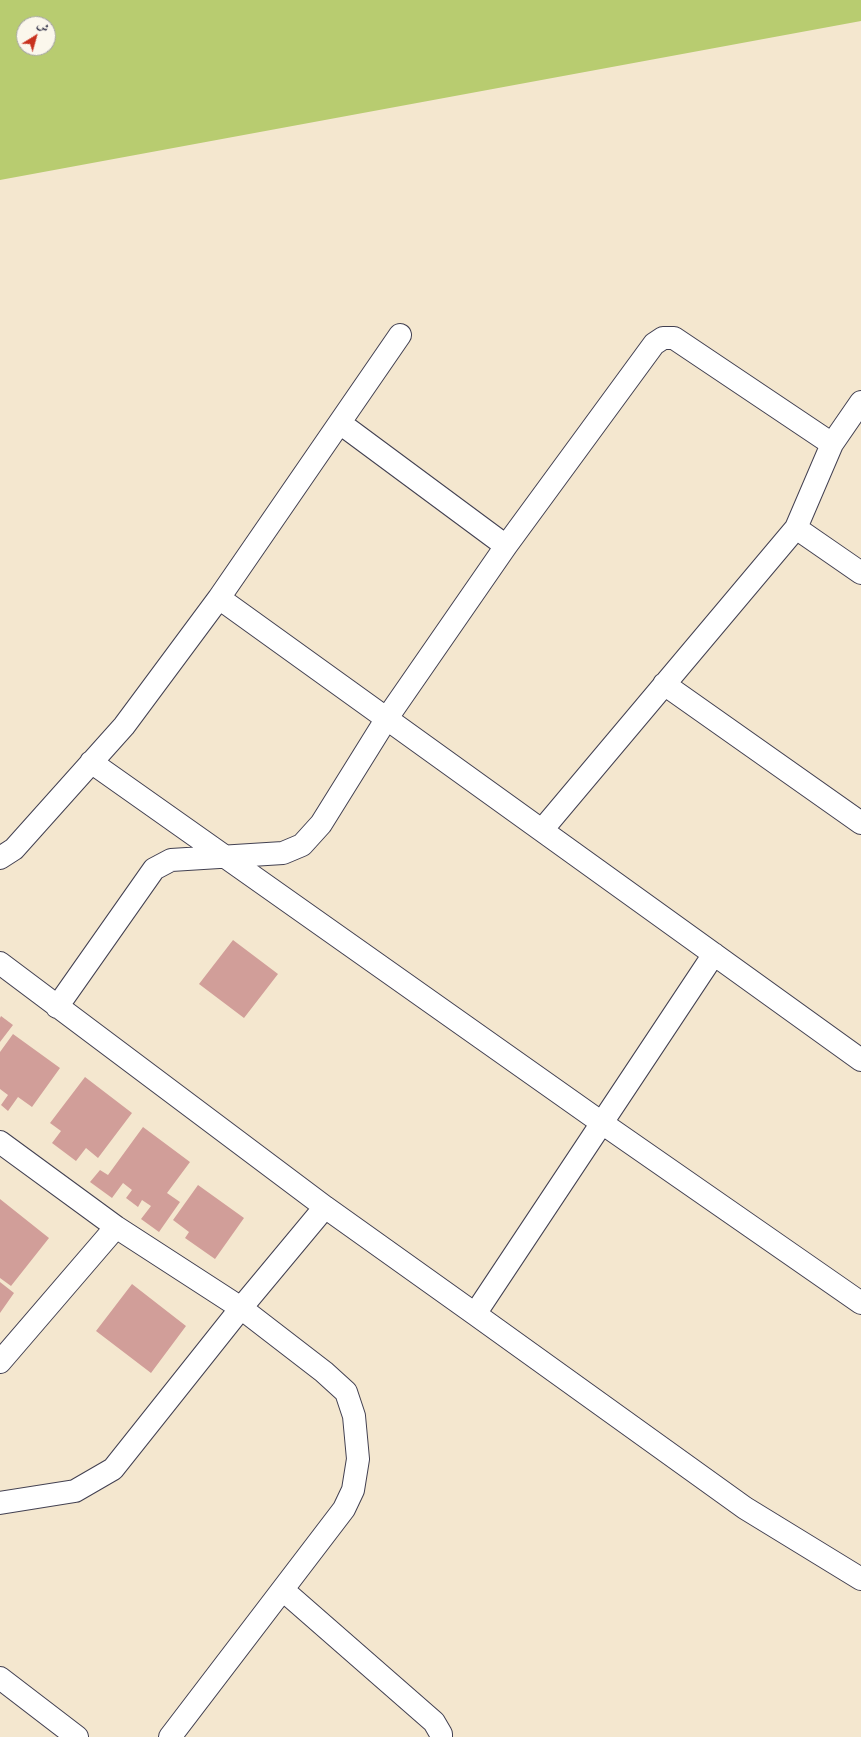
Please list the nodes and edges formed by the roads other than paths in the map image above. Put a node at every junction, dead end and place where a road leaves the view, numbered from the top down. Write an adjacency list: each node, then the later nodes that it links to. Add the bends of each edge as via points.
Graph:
1 (400, 335): 3 (street)
2 (861, 402): 4 (street)
3 (340, 423): 6 (street); 8 (street)
4 (832, 444): 5 (street); 6 (street, via 674,338 663,338 654,344)
5 (796, 528): 7 (street); 9 (street)
6 (506, 546): 10 (street)
7 (861, 573)
8 (219, 598): 10 (street); 11 (street, via 124,726)
9 (664, 684): 12 (street); 13 (street)
10 (387, 718): 13 (street); 14 (street, via 321,824 302,845 283,853)
11 (91, 762): 14 (street); 15 (street, via 14,849)
12 (861, 823)
13 (542, 830): 16 (street)
14 (224, 856): 18 (street, via 171,860 154,869); 20 (street)
15 (0, 858)
16 (714, 954): 19 (street); 20 (street)
17 (0, 963): 18 (street)
18 (57, 1007): 22 (street)
19 (861, 1060)
20 (602, 1123): 24 (street); 26 (street)
21 (0, 1142): 23 (street)
22 (325, 1207): 25 (street); 26 (street)
23 (116, 1227): 25 (street); 27 (street)
24 (861, 1303)
25 (241, 1308): 28 (street, via 113,1469 75,1491); 30 (street, via 346,1392 354,1416 358,1459 353,1490 344,1509)
26 (475, 1314): 29 (street, via 745,1508)
27 (0, 1362)
28 (0, 1503)
29 (861, 1579)
30 (283, 1590): 33 (street); 34 (street, via 434,1722 442,1734)
31 (0, 1678): 32 (street)
32 (77, 1737)
33 (170, 1737)
34 (441, 1737)

